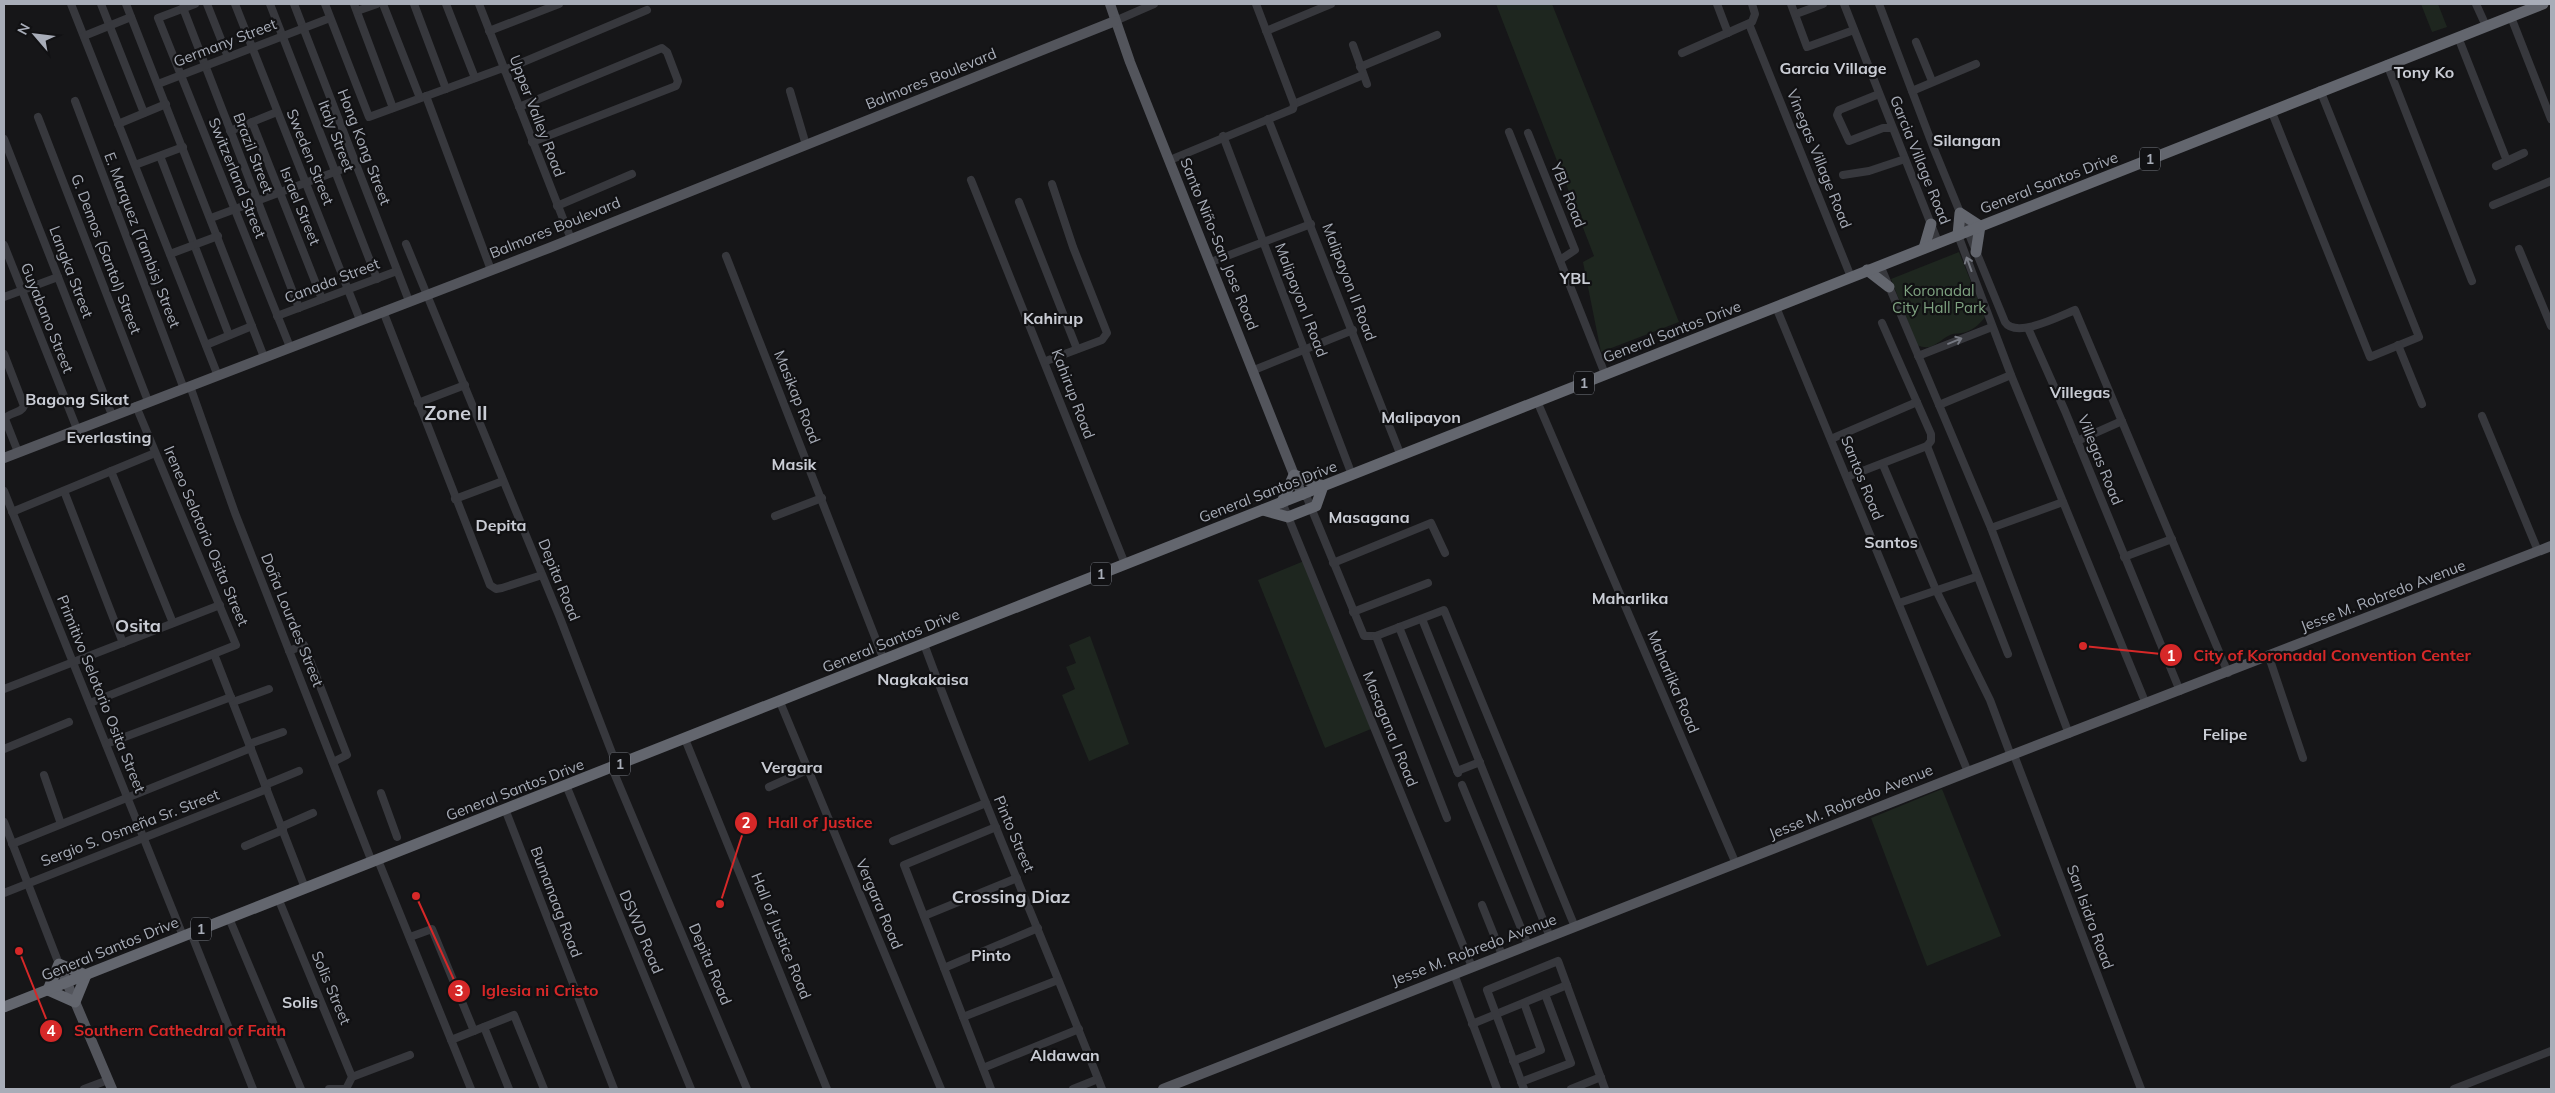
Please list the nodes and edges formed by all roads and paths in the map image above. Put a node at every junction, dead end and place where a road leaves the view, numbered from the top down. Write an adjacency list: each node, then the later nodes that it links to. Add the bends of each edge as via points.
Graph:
1 (71, 4): 45 (street)
2 (101, 4): 37 (street)
3 (126, 4): 33 (street)
4 (195, 4): 28 (street)
5 (206, 4): 52 (street)
6 (235, 4): 50 (street, Sweden Street)
7 (270, 4): 46 (street, Italy Street)
8 (294, 4): 39 (street, Hong Kong Street)
9 (325, 4): 34 (street)
10 (377, 4): 29 (street)
11 (383, 4): 68 (street)
12 (414, 4): 63 (street)
13 (446, 4): 59 (street)
14 (479, 4): 41 (street, Upper Valley Road)
15 (559, 4): 41 (street)
16 (1110, 4): 35 (main road, Santo Niño-San Jose Road)
17 (1154, 4): 35 (street)
18 (1256, 4): 42 (street)
19 (1331, 4): 42 (street)
20 (1717, 4): 43 (street)
21 (1752, 4): 36 (street, via 1755,17)
22 (1792, 4): 31 (street)
23 (1823, 4): 31 (street)
24 (1844, 4): 40 (street, Garcia Village Road)
25 (1879, 4): 66 (street)
26 (2476, 4): 38 (street)
27 (2543, 4): 32 (highway, General Santos Drive / 1)
28 (183, 8): 55 (street, Brazil Street); 58 (street, Switzerland Street, via 158,18)
29 (356, 8): 73 (street)
30 (647, 10): 56 (street)
31 (1796, 14): 40 (street, via 1807,47)
32 (2510, 16): 38 (highway, General Santos Drive / 1); 79 (street)
33 (131, 17): 37 (street); 61 (street)
34 (330, 18): 39 (street, Germany Street); 73 (street, via 369,117)
35 (1115, 21): 89 (main road, Balmores Boulevard); 94 (main road, Santo Niño-San Jose Road)
36 (1749, 24): 43 (street); 137 (street, Vinegas Village Road)
37 (110, 26): 45 (street); 76 (street)
38 (2486, 26): 47 (highway, General Santos Drive / 1)
39 (303, 28): 46 (street, Germany Street); 96 (street, Hong Kong Street)
40 (1854, 30): 67 (street, Garcia Village Road)
41 (489, 31): 56 (street, Upper Valley Road)
42 (1266, 31): 71 (street)
43 (1728, 33): 51 (street)
44 (1437, 35): 57 (street)
45 (84, 36): 81 (street)
46 (282, 36): 50 (street, Germany Street); 99 (street, Italy Street)
47 (2458, 37): 54 (highway, General Santos Drive / 1); 95 (street)
48 (1916, 42): 60 (street)
49 (1352, 45): 57 (street)
50 (252, 48): 52 (street, Germany Street); 75 (street, Sweden Street)
51 (1682, 54)
52 (228, 57): 55 (street, Germany Street)
53 (1976, 64): 60 (street)
54 (2387, 64): 64 (highway, General Santos Drive / 1); 139 (street)
55 (205, 66): 58 (street, Germany Street); 83 (street, Brazil Street)
56 (503, 69): 59 (street); 72 (street, Upper Valley Road)
57 (1362, 71): 62 (street); 71 (street)
58 (181, 75): 61 (street, Germany Street); 111 (street, Switzerland Street)
59 (475, 78): 63 (street)
60 (1932, 81): 66 (street)
61 (158, 84): 70 (street)
62 (1367, 84)
63 (446, 89): 68 (street)
64 (2320, 90): 74 (highway, General Santos Drive / 1); 160 (street, via 2419,337)
65 (790, 91): 89 (street)
66 (1912, 91): 112 (street)
67 (1879, 94): 82 (street, Garcia Village Road); 82 (street, via 1839,110 1837,115 1846,139 1851,141 1883,128)
68 (423, 97): 73 (street); 133 (street)
69 (75, 101): 173 (street, E. Marquez (Tambis) Street)
70 (166, 104): 76 (street); 90 (street)
71 (1294, 104): 78 (street, via 1291,110)
72 (519, 106): 88 (street, Upper Valley Road); 88 (street, via 662,48 667,52 678,81 676,86)
73 (393, 108)
74 (2271, 110): 116 (highway, General Santos Drive / 1); 160 (street, via 2370,357)
75 (277, 112): 80 (street); 104 (street, Sweden Street)
76 (144, 113): 81 (street)
77 (38, 117): 174 (street, G. Demos (Santol) Street)
78 (1268, 119): 86 (street); 114 (street, Malipayon II Road)
79 (2551, 119)
80 (252, 122): 83 (street); 106 (street, Israel Street)
81 (118, 124): 97 (street)
82 (1892, 128): 93 (street, Garcia Village Road)
83 (230, 131): 107 (street, Brazil Street)
84 (1509, 132): 130 (street, YBL Road)
85 (1528, 133): 130 (street, YBL Road, via 1575,250)
86 (1222, 136): 94 (street); 120 (street, Malipayon I Road)
87 (4, 139): 136 (street, Langka Street)
88 (532, 142): 110 (street, Upper Valley Road)
89 (806, 145): 119 (main road, Balmores Boulevard)
90 (183, 147): 92 (street); 113 (street)
91 (2524, 153): 95 (street)
92 (160, 156): 97 (street); 122 (street)
93 (1904, 158): 101 (street, via 1869,172); 115 (street, Garcia Village Road)
94 (1170, 160): 131 (main road, Santo Niño-San Jose Road)
95 (2507, 161): 98 (street)
96 (356, 164): 99 (street); 135 (street, Hong Kong Street)
97 (135, 165): 128 (street)
98 (2496, 166)
99 (335, 172): 104 (street); 138 (street, Italy Street)
100 (632, 174): 110 (street)
101 (1843, 175)
102 (971, 180): 167 (street, Kahirup Road)
103 (2551, 181): 109 (street)
104 (305, 183): 106 (street); 142 (street, Sweden Street)
105 (1052, 184): 162 (street, via 1073,247 1107,330 1102,340)
106 (280, 192): 107 (street); 145 (street, Israel Street)
107 (257, 201): 111 (street); 148 (street, Brazil Street)
108 (1019, 202): 162 (street)
109 (2493, 205)
110 (557, 206): 119 (street, Upper Valley Road)
111 (234, 209): 113 (street); 150 (street, Switzerland Street)
112 (1960, 213): 116 (highway); 117 (highway)
113 (211, 218): 118 (street)
114 (1311, 224): 120 (street); 157 (street, Malipayon II Road)
115 (1931, 224): 121 (street, Garcia Village Road); 125 (highway)
116 (1980, 226): 117 (highway, General Santos Drive / 1); 127 (highway)
117 (1963, 233): 121 (highway, General Santos Drive / 1); 127 (street); 154 (street, one-way to 117)
118 (218, 236): 122 (street); 153 (street)
119 (571, 239): 133 (main road, Balmores Boulevard)
120 (1264, 242): 131 (street); 163 (street, Malipayon I Road)
121 (1938, 242): 125 (highway, General Santos Drive / 1)
122 (195, 244): 128 (street); 158 (street)
123 (406, 244): 143 (street, Depita Road)
124 (4, 245): 141 (street, Guyabano Street)
125 (1924, 248): 132 (highway, General Santos Drive / 1)
126 (2519, 249): 155 (street)
127 (1976, 252): 156 (street, via 2008,325 2016,330)
128 (170, 254): 159 (street)
129 (726, 256): 202 (street, Masikap Road)
130 (1560, 260): 169 (street, YBL Road)
131 (1211, 262): 168 (main road, Santo Niño-San Jose Road)
132 (1880, 265): 134 (highway, General Santos Drive / 1); 140 (street)
133 (491, 270): 143 (main road, Balmores Boulevard)
134 (1867, 270): 137 (highway, General Santos Drive / 1); 140 (highway)
135 (398, 271): 138 (street, Canada Street); 146 (street, Hong Kong Street)
136 (58, 277): 141 (street); 181 (street, Langka Street)
137 (1851, 277): 147 (highway, General Santos Drive / 1)
138 (377, 279): 142 (street, Canada Street)
139 (2472, 281)
140 (1889, 287): 165 (street)
141 (21, 290): 144 (street); 184 (street, Guyabano Street)
142 (348, 290): 145 (street, Canada Street); 151 (street, Sweden Street)
143 (427, 295): 146 (main road, Balmores Boulevard); 172 (street, Depita Road)
144 (4, 296)
145 (322, 299): 148 (street, Canada Street)
146 (409, 301): 149 (main road, Balmores Boulevard)
147 (1776, 306): 169 (highway, General Santos Drive / 1); 185 (street, Santos Road)
148 (299, 308): 150 (street, Canada Street)
149 (383, 312): 151 (main road, Balmores Boulevard); 177 (street)
150 (277, 316): 161 (street, Switzerland Street)
151 (360, 320): 161 (main road, Balmores Boulevard)
152 (1882, 323): 176 (street)
153 (252, 326): 158 (street); 166 (street)
154 (1992, 326): 165 (street, one-way to 154); 170 (street)
155 (2551, 326)
156 (2028, 328): 183 (street, via 2075,310); 186 (street, Villegas Road)
157 (1352, 330): 163 (street); 190 (street, Malipayon II Road)
158 (229, 335): 159 (street)
159 (206, 345): 171 (street)
160 (2398, 346): 178 (street)
161 (290, 347): 166 (main road, Balmores Boulevard)
162 (1078, 349): 167 (street)
163 (1305, 349): 168 (street); 195 (street, Malipayon I Road)
164 (4, 354): 188 (street, via 24,406 5,419)
165 (1918, 356): 179 (street)
166 (264, 357): 171 (main road, Balmores Boulevard)
167 (1046, 361): 218 (street, Kahirup Road)
168 (1254, 370): 194 (main road, Santo Niño-San Jose Road)
169 (1605, 374): 175 (highway, General Santos Drive / 1)
170 (2011, 374): 179 (street); 205 (street)
171 (218, 376): 173 (main road, Balmores Boulevard)
172 (465, 385): 177 (street); 197 (street, Depita Road)
173 (187, 388): 174 (main road, Balmores Boulevard); 232 (street, Doña Lourdes Street)
174 (148, 401): 180 (main road, Balmores Boulevard)
175 (1537, 401): 190 (highway, General Santos Drive / 1); 282 (street, Maharlika Road)
176 (1917, 402): 185 (street); 187 (street, via 1932,437)
177 (418, 403): 203 (street)
178 (2422, 404)
179 (1939, 405): 211 (street)
180 (136, 406): 181 (main road, Balmores Boulevard); 189 (street, Ireneo Selotorio Osita Street)
181 (112, 415): 184 (main road, Balmores Boulevard)
182 (2482, 416): 214 (street)
183 (2122, 421): 186 (street); 212 (street)
184 (77, 429): 188 (main road, Balmores Boulevard)
185 (1831, 439): 196 (street, Santos Road)
186 (2077, 441): 216 (street, Villegas Road)
187 (1927, 446): 192 (street); 220 (street)
188 (18, 452): 191 (main road, Balmores Boulevard)
189 (155, 452): 193 (street); 224 (street, Ireneo Selotorio Osita Street)
190 (1401, 456): 195 (highway, General Santos Drive / 1)
191 (4, 458)
192 (1883, 465): 196 (street); 222 (street, San Isidro Road)
193 (110, 471): 200 (street); 227 (street)
194 (1294, 475): 198 (highway); 201 (main road, Santo Niño-San Jose Road); 204 (highway)
195 (1352, 475): 198 (highway, General Santos Drive / 1)
196 (1847, 477): 223 (street, Santos Road)
197 (503, 481): 203 (street); 219 (street, Depita Road)
198 (1323, 486): 201 (highway, General Santos Drive / 1); 206 (highway, via 1316,506)
199 (4, 491): 208 (street, Primitivo Selotorio Osita Street)
200 (64, 491): 208 (street); 230 (street)
201 (1304, 494): 204 (highway, General Santos Drive / 1); 206 (street)
202 (822, 498): 209 (street); 236 (street, Masikap Road)
203 (455, 499): 219 (street, via 493,588)
204 (1282, 502): 207 (highway, General Santos Drive / 1); 210 (street, Masagana I Road)
205 (2063, 502): 211 (street); 245 (street)
206 (1311, 508): 210 (highway); 217 (street)
207 (1263, 510): 210 (highway); 218 (highway, General Santos Drive / 1)
208 (12, 512): 237 (street, Primitivo Selotorio Osita Street)
209 (776, 516)
210 (1288, 517): 299 (street, Masagana I Road)
211 (1991, 528): 248 (street)
212 (2172, 539): 216 (street); 238 (street)
213 (2551, 546): 214 (main road, Jesse M. Robredo Avenue)
214 (2538, 552): 235 (main road, Jesse M. Robredo Avenue)
215 (1445, 553): 217 (street, via 1432,524)
216 (2124, 557): 241 (street, Villegas Road)
217 (1333, 563): 225 (street)
218 (1125, 564): 231 (highway, General Santos Drive / 1)
219 (542, 575): 257 (street, Depita Road)
220 (1976, 577): 222 (street); 234 (street)
221 (1428, 582): 225 (street)
222 (1936, 590): 223 (street); 253 (street, San Isidro Road, via 1990,700)
223 (1899, 603): 260 (street, Santos Road)
224 (220, 605): 227 (street); 233 (street, Ireneo Selotorio Osita Street, via 236,645)
225 (1353, 612): 229 (street, via 1364,636)
226 (1422, 619): 228 (street); 256 (street); 291 (street, via 1444,610)
227 (173, 624): 230 (street)
228 (1399, 627): 229 (street); 256 (street, via 1457,772)
229 (1376, 636): 271 (street)
230 (122, 643): 237 (street)
231 (924, 644): 236 (highway, General Santos Drive / 1); 268 (street, Pinto Street)
232 (289, 651): 255 (street, Doña Lourdes Street); 255 (street, via 304,645 347,755)
233 (214, 654): 242 (street); 244 (street)
234 (2008, 654)
235 (2269, 657): 238 (main road, Jesse M. Robredo Avenue); 254 (street)
236 (884, 660): 243 (highway, General Santos Drive / 1)
237 (73, 662): 239 (street); 244 (street, Primitivo Selotorio Osita Street)
238 (2228, 673): 241 (main road, Jesse M. Robredo Avenue)
239 (4, 688)
240 (269, 688): 242 (street)
241 (2180, 691): 245 (main road, Jesse M. Robredo Avenue)
242 (232, 699): 250 (street); 251 (street)
243 (780, 702): 249 (highway, General Santos Drive / 1); 258 (street, Vergara Road)
244 (90, 703): 250 (street, Primitivo Selotorio Osita Street)
245 (2146, 704): 248 (main road, Jesse M. Robredo Avenue)
246 (69, 722): 252 (street)
247 (283, 732): 251 (street)
248 (2069, 734): 253 (main road, Jesse M. Robredo Avenue)
249 (685, 739): 257 (highway, General Santos Drive / 1); 339 (street, Hall of Justice Road)
250 (106, 744): 267 (street, Primitivo Selotorio Osita Street)
251 (250, 746): 264 (street); 267 (street)
252 (4, 749)
253 (2013, 756): 260 (main road, Jesse M. Robredo Avenue); 348 (street, San Isidro Road)
254 (2302, 758)
255 (333, 762): 281 (street, Doña Lourdes Street)
256 (1480, 762): 295 (street)
257 (614, 767): 262 (highway, General Santos Drive / 1); 338 (street, Depita Road)
258 (807, 770): 265 (street); 340 (street, Vergara Road)
259 (298, 771): 264 (street, Sergio S. Osmeña Sr. Street)
260 (1968, 772): 282 (main road, Jesse M. Robredo Avenue)
261 (44, 774): 273 (street)
262 (566, 785): 269 (highway, General Santos Drive / 1); 337 (street, DSWD Road)
263 (1462, 785): 296 (street)
264 (266, 787): 275 (street); 277 (street, Sergio S. Osmeña Sr. Street)
265 (769, 787)
266 (381, 793): 276 (street)
267 (128, 798): 273 (street); 277 (street, Primitivo Selotorio Osita Street)
268 (986, 803): 274 (street, Pinto Street); 278 (street)
269 (505, 809): 281 (highway, General Santos Drive / 1); 336 (street, Bumanaag Road)
270 (313, 813): 275 (street)
271 (1447, 818)
272 (4, 822): 279 (street)
273 (62, 824): 279 (street)
274 (996, 827): 283 (street, Pinto Street); 289 (street, via 904,866)
275 (282, 828): 280 (street); 285 (street)
276 (397, 837)
277 (144, 838): 284 (street, Sergio S. Osmeña Sr. Street); 293 (street, Primitivo Selotorio Osita Street)
278 (893, 841)
279 (12, 844): 284 (street)
280 (245, 846)
281 (375, 861): 285 (highway, General Santos Drive / 1); 294 (street, Doña Lourdes Street)
282 (1736, 864): 291 (main road, Jesse M. Robredo Avenue)
283 (1017, 878): 289 (street); 292 (street, Pinto Street)
284 (28, 883): 286 (street, Sergio S. Osmeña Sr. Street); 298 (street)
285 (305, 888): 287 (highway, General Santos Drive / 1)
286 (4, 893)
287 (278, 898): 290 (highway, General Santos Drive / 1); 322 (street, Solis Street)
288 (1482, 905): 297 (street)
289 (924, 916): 300 (street)
290 (229, 918): 293 (highway, General Santos Drive / 1); 330 (street)
291 (1575, 927): 295 (main road, Jesse M. Robredo Avenue)
292 (1038, 928): 300 (street); 303 (street, Pinto Street)
293 (187, 935): 302 (highway, General Santos Drive / 1); 329 (street, Primitivo Selotorio Osita Street, via 196,948)
294 (410, 937): 316 (street, via 432,929); 317 (street, Doña Lourdes Street)
295 (1550, 937): 296 (main road, Jesse M. Robredo Avenue)
296 (1528, 945): 297 (main road, Jesse M. Robredo Avenue)
297 (1502, 955): 299 (main road, Jesse M. Robredo Avenue)
298 (59, 964): 302 (highway); 304 (main road); 306 (highway)
299 (1472, 967): 301 (main road, Jesse M. Robredo Avenue)
300 (944, 968): 312 (street)
301 (1454, 974): 313 (street); 344 (main road, Jesse M. Robredo Avenue)
302 (86, 975): 304 (highway, General Santos Drive / 1); 308 (highway)
303 (1058, 980): 312 (street); 315 (street, Pinto Street)
304 (67, 983): 306 (highway, General Santos Drive / 1); 308 (main road)
305 (1567, 985): 307 (street); 311 (street, via 1558,961 1487,990); 323 (street)
306 (48, 990): 308 (highway); 310 (highway, General Santos Drive / 1)
307 (1545, 994): 309 (street); 326 (street, via 1570,1063)
308 (75, 1002): 325 (main road)
309 (1524, 1002): 311 (street); 320 (street, via 1541,1050)
310 (4, 1007)
311 (1496, 1014): 313 (street); 320 (street)
312 (963, 1017): 321 (street)
313 (1472, 1024): 345 (street)
314 (484, 1027): 316 (street); 334 (street); 335 (street, via 514,1015)
315 (1080, 1029): 321 (street); 324 (street, Pinto Street)
316 (474, 1031): 317 (street)
317 (452, 1040): 333 (street, Doña Lourdes Street)
318 (2551, 1051): 349 (street)
319 (410, 1055): 322 (street)
320 (1514, 1061): 326 (street)
321 (982, 1068): 341 (street)
322 (352, 1076): 332 (street)
323 (1601, 1077): 327 (street); 347 (street)
324 (1098, 1079): 342 (street); 343 (street, Pinto Street)
325 (110, 1085): 328 (street)
326 (1523, 1086)
327 (1580, 1088): 346 (street)
328 (84, 1089)
329 (253, 1089)
330 (301, 1089)
331 (329, 1089): 332 (street)
332 (345, 1089)
333 (471, 1089)
334 (509, 1089)
335 (544, 1089)
336 (614, 1089)
337 (691, 1089)
338 (747, 1089)
339 (827, 1089)
340 (941, 1089)
341 (991, 1089)
342 (1073, 1089)
343 (1102, 1089)
344 (1163, 1089)
345 (1497, 1089)
346 (1571, 1089)
347 (1606, 1089)
348 (2141, 1089)
349 (2454, 1089)

